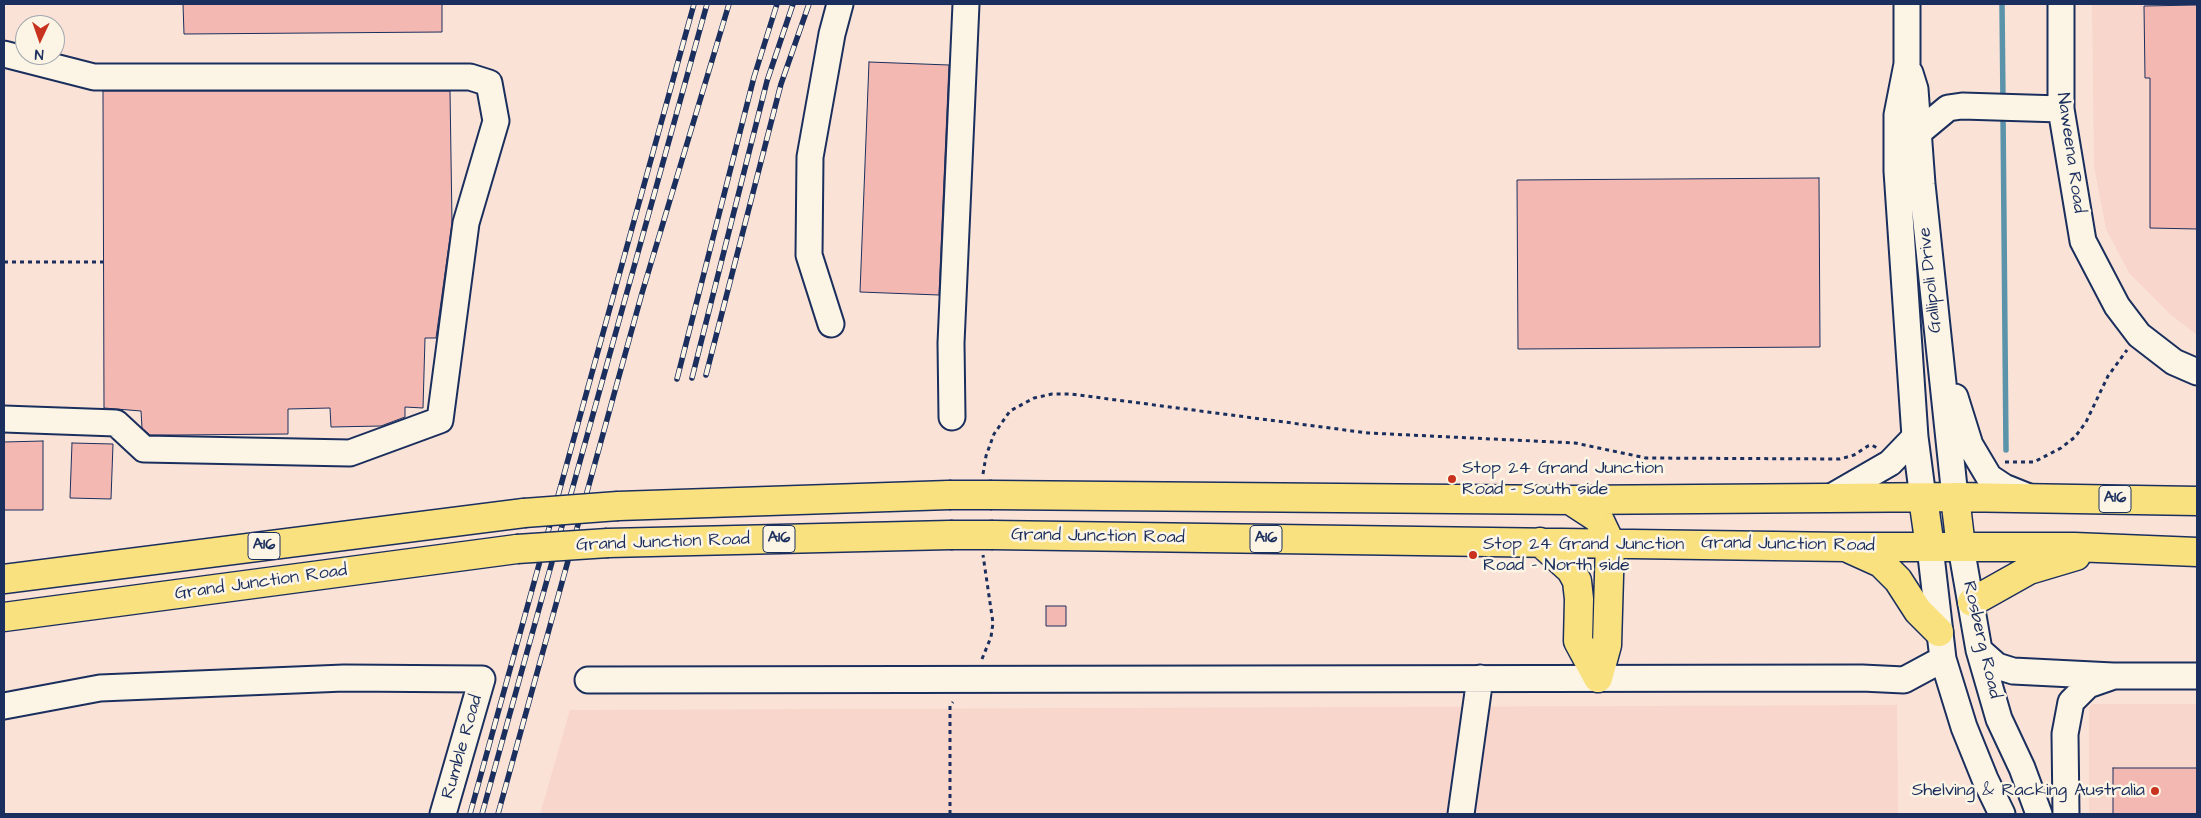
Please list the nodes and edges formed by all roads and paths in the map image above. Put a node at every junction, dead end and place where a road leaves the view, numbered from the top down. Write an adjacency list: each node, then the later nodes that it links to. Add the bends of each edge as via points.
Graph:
1 (840, 4): 11 (street, via 810,157 809,255)
2 (966, 4): 14 (street, via 951,343)
3 (1907, 4): 6 (street, Gallipoli Drive)
4 (2060, 4): 7 (street, Naweena Road)
5 (4, 54): 15 (street, via 94,77 470,77 489,83 496,121 466,222 440,420 350,453 144,449 116,423)
6 (1907, 64): 8 (street, Gallipoli Drive, via 1915,89); 16 (street, Gallipoli Drive, via 1897,115 1897,171)
7 (2061, 109): 8 (street, via 1948,108); 13 (street, Naweena Road, via 2083,241 2117,306 2140,335 2174,362)
8 (1918, 133): 12 (street, Gallipoli Drive)
9 (4, 262): 10 (path)
10 (103, 262)
11 (831, 324)
12 (1938, 345): 20 (street, Gallipoli Drive); 22 (street, via 1970,445 1989,477)
13 (2197, 372)
14 (952, 417)
15 (4, 419)
16 (1915, 437): 19 (street, via 1890,463); 21 (street, Gallipoli Drive)
17 (1646, 458): 18 (path, via 1575,443 1368,433 1052,394 1034,398 1010,411 994,434 986,456)
18 (988, 485): 23 (highway, Grand Junction Road / A16); 33 (highway, Grand Junction Road / A16, bridge, via 949,495 618,506 524,513)
19 (1831, 497): 21 (highway, Grand Junction Road / A16); 23 (highway, Grand Junction Road / A16)
20 (1955, 497): 21 (highway, Grand Junction Road / A16); 22 (highway, Grand Junction Road / A16); 29 (highway)
21 (1923, 498): 28 (highway)
22 (2032, 498): 24 (highway, Grand Junction Road / A16)
23 (1570, 500): 26 (highway, via 1599,519)
24 (2197, 501)
25 (1540, 542): 26 (highway, Grand Junction Road / A16); 35 (highway, Grand Junction Road / A16, bridge, via 950,535 608,543 516,549); 44 (highway, via 1571,570 1577,582 1580,599 1578,641)
26 (1610, 542): 27 (highway, Grand Junction Road / A16); 44 (highway, via 1607,645)
27 (1845, 547): 28 (highway, Grand Junction Road / A16); 38 (highway, via 1881,563 1898,580 1918,611)
28 (1930, 547): 29 (highway, Grand Junction Road / A16); 38 (street, Rosberg Road)
29 (1961, 547): 30 (highway, Grand Junction Road / A16); 34 (street, Rosberg Road)
30 (2102, 548): 31 (highway, Grand Junction Road / A16); 34 (highway, via 2029,570)
31 (2197, 552)
32 (984, 563): 45 (path, via 993,623)
33 (4, 579)
34 (1972, 602): 39 (street, Rosberg Road)
35 (58, 610): 36 (highway, Grand Junction Road / A16); 37 (highway)
36 (4, 617)
37 (4, 626)
38 (1939, 632): 40 (street, Rosberg Road)
39 (1979, 650): 41 (street, via 1997,666 2013,671); 53 (street, Rosberg Road, via 1999,719)
40 (1943, 659): 44 (street, via 1904,680); 52 (street, Rosberg Road, via 1964,727)
41 (2113, 676): 42 (street); 54 (street, via 2088,685 2071,702 2065,734)
42 (2197, 676)
43 (1480, 678): 44 (street); 45 (street); 51 (street)
44 (1598, 678)
45 (978, 679): 46 (street)
46 (588, 680)
47 (960, 701): 50 (path, via 952,702 950,706)
48 (4, 706): 49 (street, Rumble Road, via 100,688 344,678 482,679)
49 (444, 814)
50 (950, 814)
51 (1461, 814)
52 (2002, 814)
53 (2039, 814)
54 (2066, 814)

